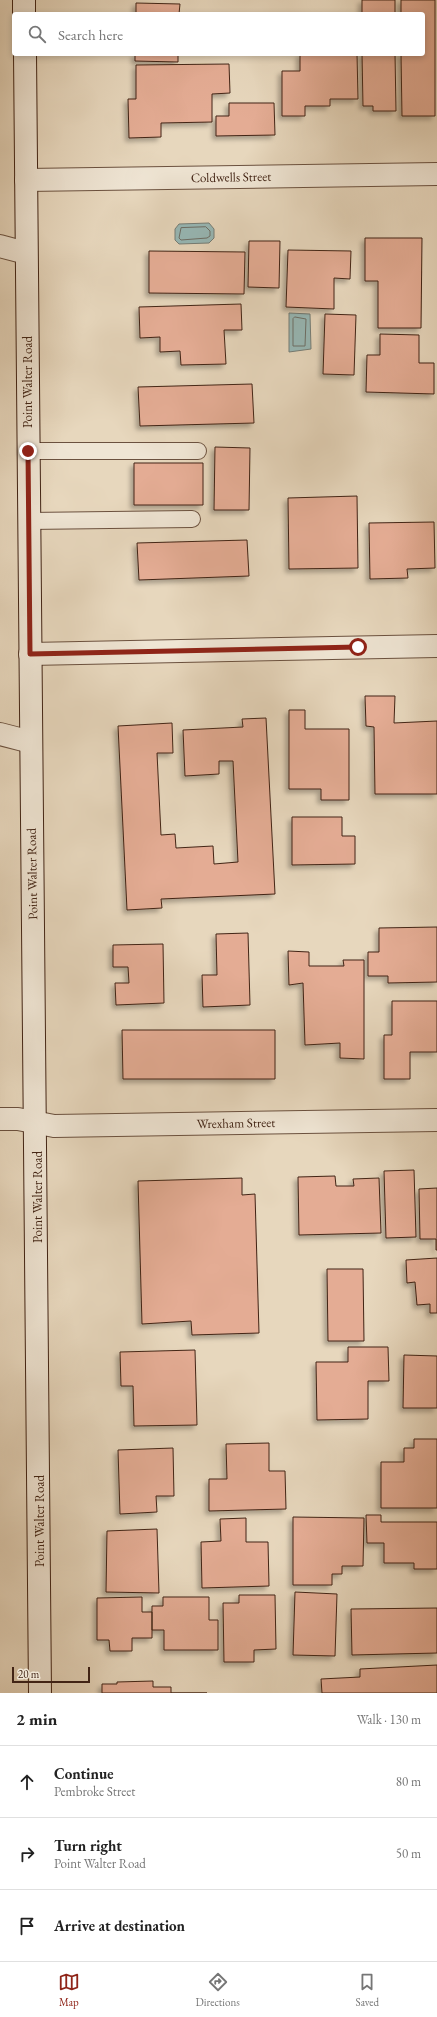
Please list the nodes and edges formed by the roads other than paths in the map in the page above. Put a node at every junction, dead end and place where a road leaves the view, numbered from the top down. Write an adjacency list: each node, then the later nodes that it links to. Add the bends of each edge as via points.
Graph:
1 (24, 0): 2 (street)
2 (24, 12)
3 (25, 56): 5 (street, Point Walter Road)
4 (437, 174): 5 (street, Coldwells Street)
5 (26, 180): 7 (street, Point Walter Road)
6 (0, 246): 7 (street)
7 (26, 253): 8 (street, Point Walter Road)
8 (28, 451): 9 (lane); 11 (street, Point Walter Road)
9 (198, 451)
10 (192, 519): 11 (lane)
11 (28, 521): 13 (street, Point Walter Road)
12 (437, 646): 13 (street)
13 (30, 654): 15 (street, Point Walter Road)
14 (0, 734): 15 (street)
15 (31, 742): 18 (street, Point Walter Road)
16 (0, 1119): 18 (street, Wrexham Street)
17 (437, 1120): 18 (street, Wrexham Street, via 54,1126)
18 (36, 1122): 19 (street, Point Walter Road)
19 (40, 1693)

